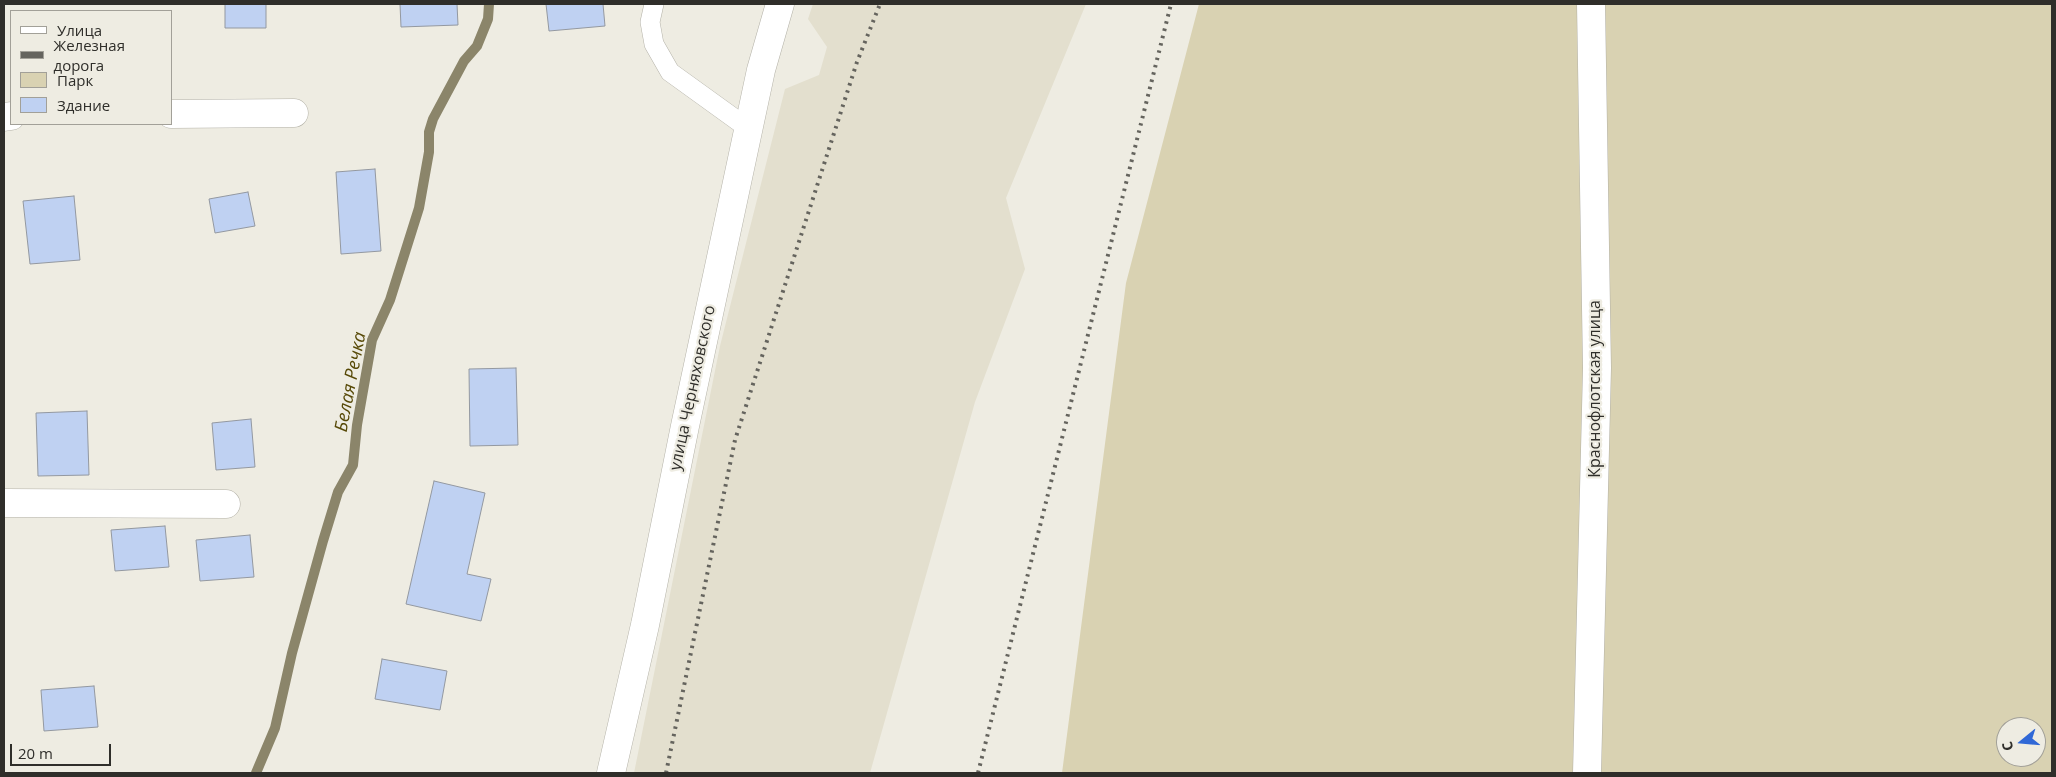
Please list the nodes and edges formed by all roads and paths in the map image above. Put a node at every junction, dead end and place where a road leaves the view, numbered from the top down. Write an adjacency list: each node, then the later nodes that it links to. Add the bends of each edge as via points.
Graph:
1 (654, 4): 6 (lane, via 650,22 654,44 670,72)
2 (780, 4): 6 (street, улица Черняховского, via 761,70)
3 (1591, 4): 10 (street, Краснофлотская улица, via 1597,368)
4 (294, 113): 5 (street)
5 (172, 114)
6 (749, 129): 9 (street, улица Черняховского)
7 (4, 503): 8 (street)
8 (226, 504)
9 (611, 773)
10 (1586, 773)

